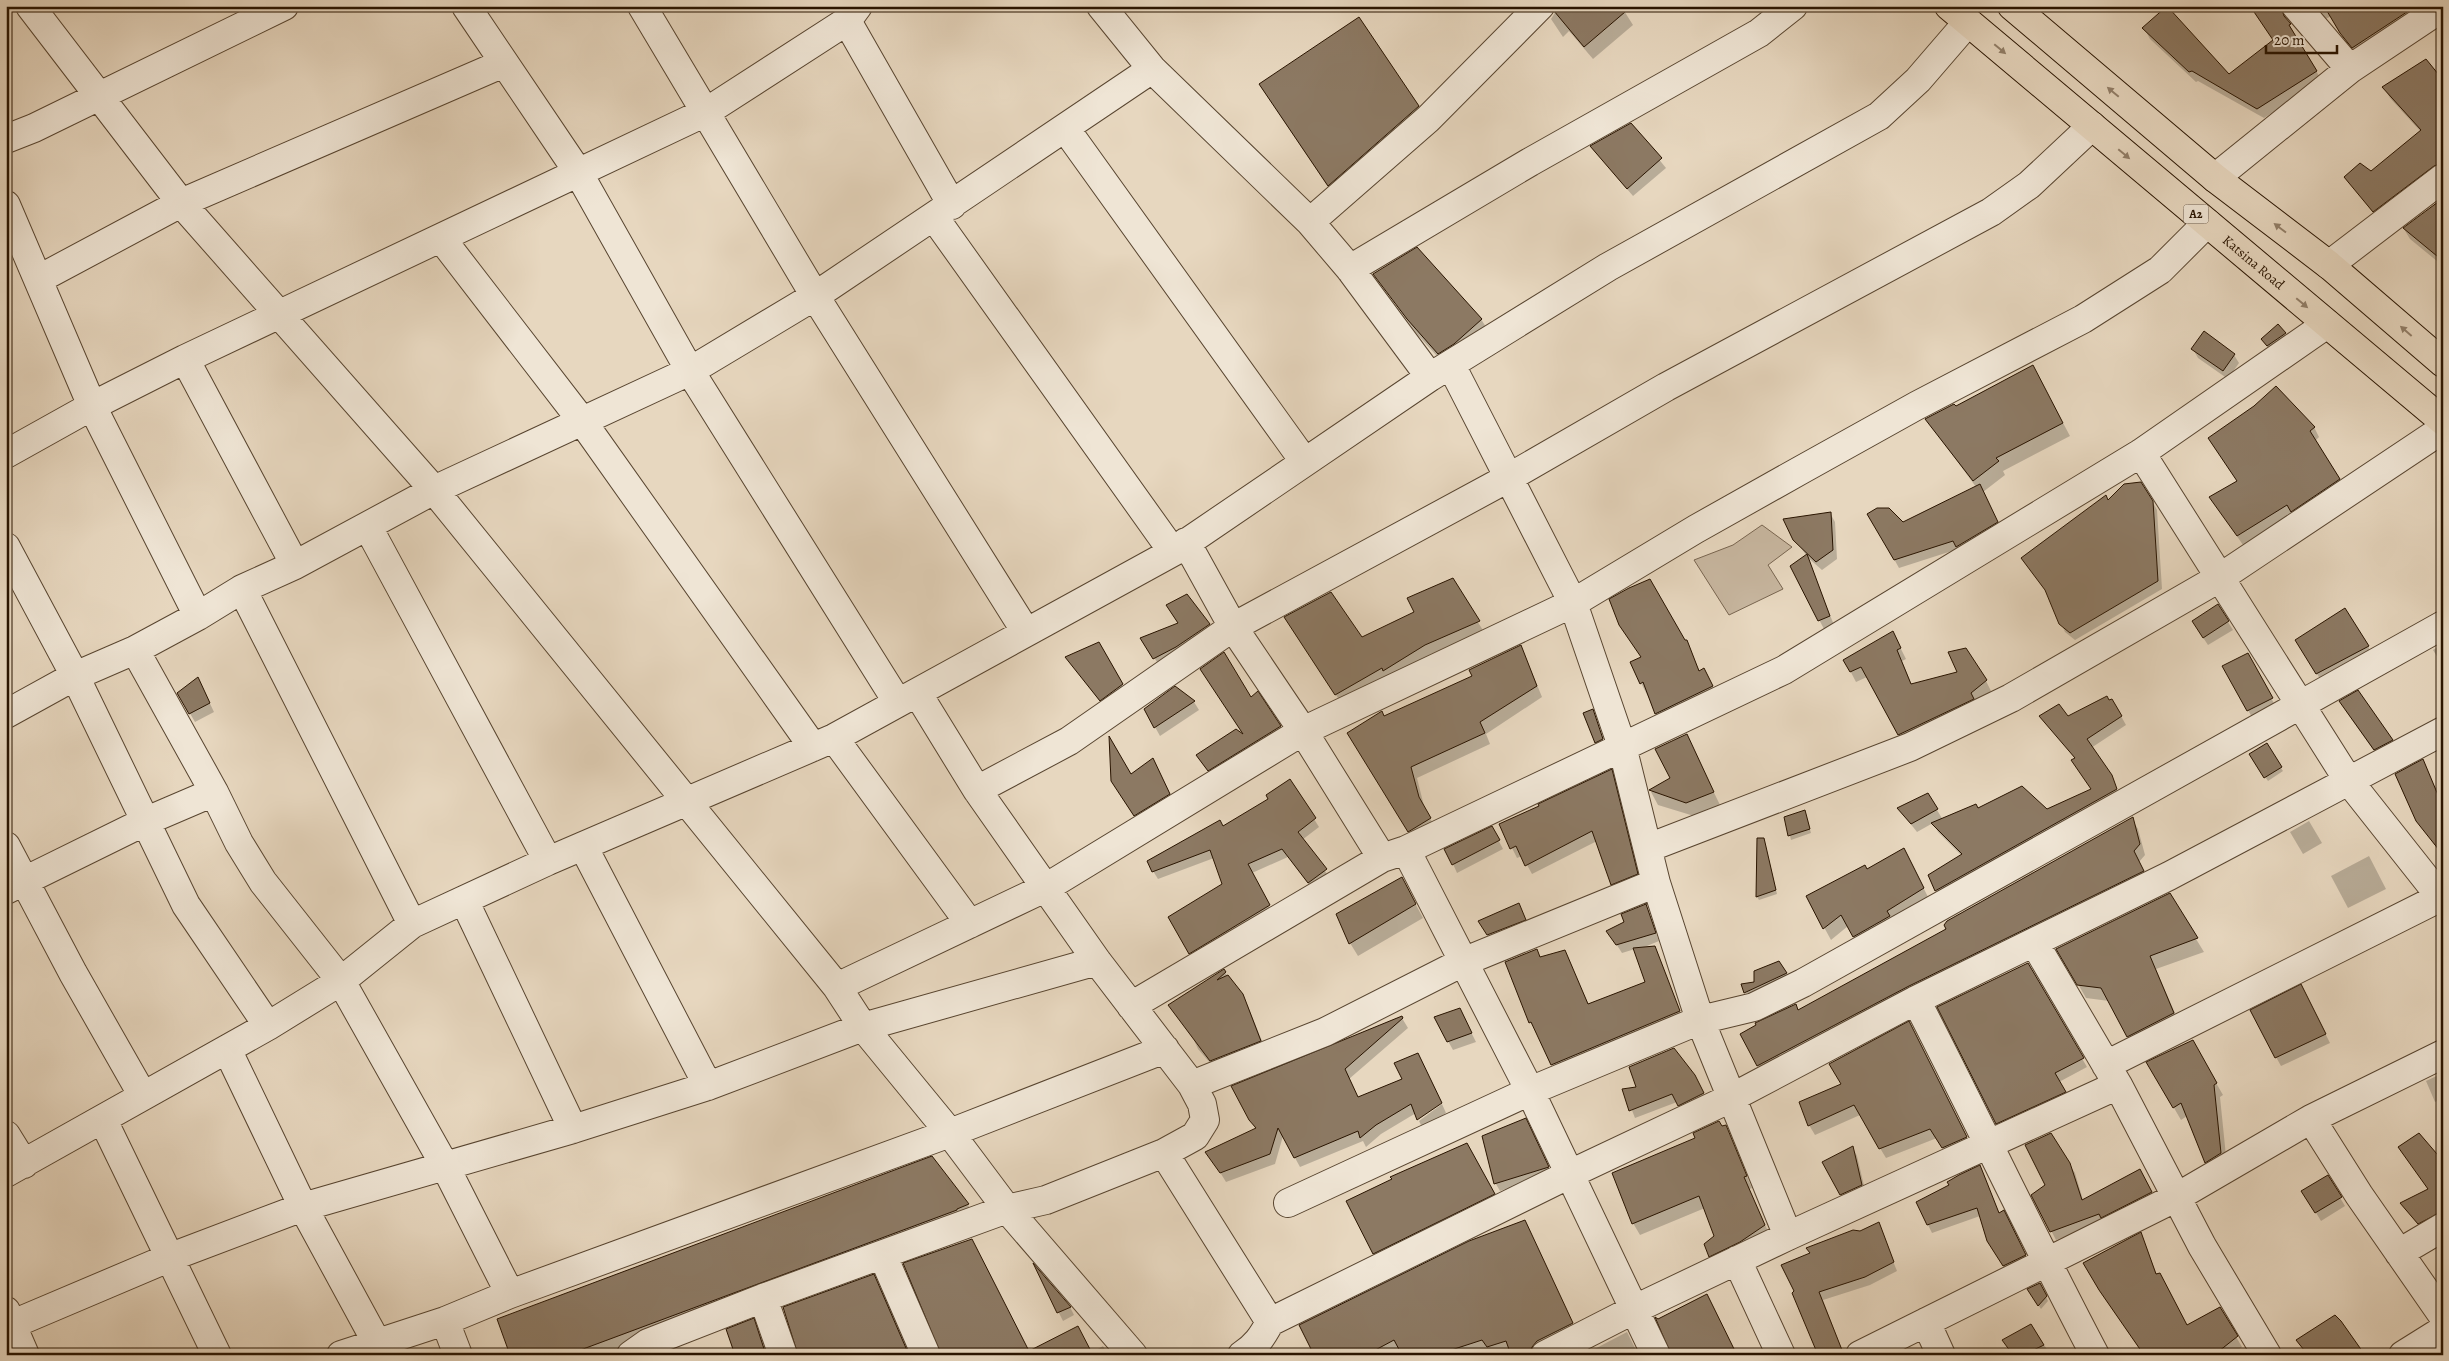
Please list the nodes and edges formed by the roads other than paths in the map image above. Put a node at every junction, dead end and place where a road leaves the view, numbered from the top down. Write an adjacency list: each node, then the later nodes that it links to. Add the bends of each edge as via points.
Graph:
1 (30, 6): 16 (street)
2 (284, 6): 16 (street)
3 (466, 6): 13 (street)
4 (642, 6): 17 (street)
5 (1101, 6): 14 (street)
6 (1540, 6): 27 (street, via 1428,119)
7 (1793, 6): 31 (street, via 1759,33 1530,162)
8 (2012, 6): 22 (highway, one-way to 8)
9 (2296, 6): 15 (street)
10 (2443, 7): 15 (street)
11 (852, 14): 17 (street); 26 (street)
12 (1958, 14): 18 (highway, Katsina Road / A2, one-way to 18); 39 (street, via 1918,80 1879,116 1608,267)
13 (504, 63): 21 (street); 24 (street)
14 (1152, 69): 19 (street); 27 (street)
15 (2350, 69): 22 (street)
16 (101, 96): 20 (street); 24 (street)
17 (706, 112): 21 (street); 33 (street)
18 (2092, 126): 28 (highway, Katsina Road / A2, one-way to 28); 47 (street, via 2029,185 1991,212 1666,387)
19 (1065, 128): 26 (street); 46 (street)
20 (6, 139)
21 (578, 172): 29 (street); 38 (street)
22 (2215, 178): 30 (highway, one-way to 22)
23 (2443, 178): 30 (street)
24 (181, 203): 32 (street); 34 (street)
25 (6, 205): 32 (street)
26 (943, 211): 33 (street); 51 (street)
27 (1310, 222): 31 (street)
28 (2207, 223): 35 (highway, Katsina Road / A2, one-way to 35); 55 (street, via 2160,270 2119,298 1801,470)
29 (441, 238): 34 (street); 41 (street)
30 (2329, 266): 37 (highway, one-way to 30)
31 (1350, 269): 39 (street)
32 (39, 279): 40 (street)
33 (815, 296): 38 (street); 59 (street)
34 (278, 315): 36 (street); 48 (street)
35 (2327, 324): 42 (highway, Katsina Road / A2); 44 (street)
36 (185, 358): 40 (street); 52 (street)
37 (2442, 361)
38 (690, 371): 41 (street); 62 (street)
39 (1440, 371): 46 (street); 47 (street)
40 (92, 406): 45 (street); 56 (street)
41 (582, 421): 48 (street); 67 (street)
42 (2443, 421)
43 (2443, 429): 53 (street)
44 (2141, 453): 53 (street); 68 (street, via 1784,670)
45 (6, 454)
46 (1304, 461): 51 (street)
47 (1510, 477): 55 (street); 58 (street)
48 (434, 490): 49 (street); 72 (street)
49 (368, 527): 52 (street); 78 (street)
50 (6, 547): 61 (street)
51 (1179, 547): 58 (street); 59 (street)
52 (295, 565): 54 (street)
53 (2221, 577): 63 (street); 76 (street, via 2011,698 1910,747)
54 (242, 588): 56 (street); 84 (street)
55 (1573, 603): 65 (street); 68 (street)
56 (198, 616): 60 (street)
57 (2443, 625): 63 (street)
58 (1233, 627): 65 (street); 70 (street, via 1068,741)
59 (1026, 632): 62 (street)
60 (135, 650): 61 (street); 71 (street)
61 (76, 676): 64 (street); 73 (street)
62 (908, 698): 67 (street); 70 (street)
63 (2301, 704): 69 (street); 93 (street, via 1803,983 1754,1007)
64 (6, 714)
65 (1302, 731): 77 (street); 81 (street)
66 (2443, 731): 69 (street)
67 (824, 743): 72 (street); 85 (street)
68 (1622, 746): 76 (street); 77 (street)
69 (2348, 780): 82 (street); 86 (street, via 2169,876)
70 (978, 790): 81 (street)
71 (214, 792): 73 (street); 89 (street, via 263,882)
72 (686, 802): 75 (street); 90 (street)
73 (144, 822): 80 (street); 94 (street, via 186,905)
74 (6, 846): 80 (street)
75 (583, 846): 78 (street); 101 (street)
76 (1648, 848): 79 (street)
77 (1394, 854): 88 (street); 92 (street)
78 (548, 861): 83 (street)
79 (1656, 883): 88 (street); 93 (street)
80 (16, 886): 103 (street, via 74,973)
81 (1047, 886): 85 (street); 87 (street)
82 (2442, 898): 99 (street)
83 (464, 900): 84 (street); 107 (street)
84 (412, 924): 89 (street)
85 (970, 924): 90 (street)
86 (2034, 942): 91 (street); 99 (street)
87 (1097, 961): 92 (street); 95 (street)
88 (1463, 962): 100 (street, via 1325,1032); 102 (street)
89 (341, 981): 94 (street); 112 (street)
90 (837, 987): 95 (street)
91 (1916, 1000): 104 (street); 110 (street)
92 (1131, 1006): 97 (street)
93 (1700, 1020): 102 (street); 104 (street)
94 (268, 1026): 96 (street)
95 (863, 1027): 101 (street); 108 (street)
96 (227, 1049): 103 (street); 117 (street)
97 (1165, 1049): 100 (street); 108 (street)
98 (2443, 1054): 105 (street)
99 (2112, 1075): 110 (street); 115 (street)
100 (1192, 1085): 111 (street, via 1202,1104 1205,1120 1194,1136)
101 (708, 1086): 107 (street)
102 (1530, 1091): 114 (street); 116 (street)
103 (144, 1096): 106 (street)
104 (1731, 1098): 114 (street); 120 (street)
105 (2312, 1119): 115 (street); 121 (street)
106 (102, 1120): 113 (street); 123 (street)
107 (573, 1129): 112 (street)
108 (950, 1133): 118 (street); 126 (street)
109 (6, 1135): 113 (street)
110 (1990, 1144): 120 (street); 125 (street)
111 (1164, 1153): 118 (street, via 1046,1200); 132 (street)
112 (445, 1166): 117 (street); 126 (street)
113 (15, 1168)
114 (1570, 1174): 128 (street); 132 (street)
115 (2177, 1197): 125 (street); 151 (street, via 2202,1246)
116 (1288, 1203)
117 (303, 1207): 123 (street); 135 (street)
118 (1007, 1209): 122 (street); 143 (street)
119 (2443, 1227): 121 (street)
120 (1788, 1236): 124 (street)
121 (2399, 1253): 129 (street)
122 (883, 1256): 127 (street); 142 (street)
123 (171, 1257): 130 (street); 137 (street)
124 (1737, 1260): 128 (street); 147 (street)
125 (2046, 1262): 133 (street); 150 (street)
126 (510, 1294): 131 (street)
127 (763, 1298): 140 (street, via 648,1343); 141 (street)
128 (1635, 1309): 145 (street); 146 (street)
129 (2443, 1316)
130 (9, 1318): 136 (street)
131 (445, 1321): 135 (street); 139 (street)
132 (1270, 1322): 144 (street, via 1262,1338)
133 (1926, 1322): 148 (street); 149 (street)
134 (2443, 1330): 152 (street)
135 (377, 1343): 138 (street)
136 (25, 1355)
137 (217, 1355)
138 (341, 1355)
139 (458, 1355)
140 (631, 1355)
141 (784, 1355)
142 (926, 1355)
143 (1133, 1355)
144 (1242, 1355)
145 (1545, 1355)
146 (1656, 1355)
147 (1781, 1355)
148 (1860, 1355)
149 (1941, 1355)
150 (2095, 1355)
151 (2267, 1355)
152 (2403, 1355)

